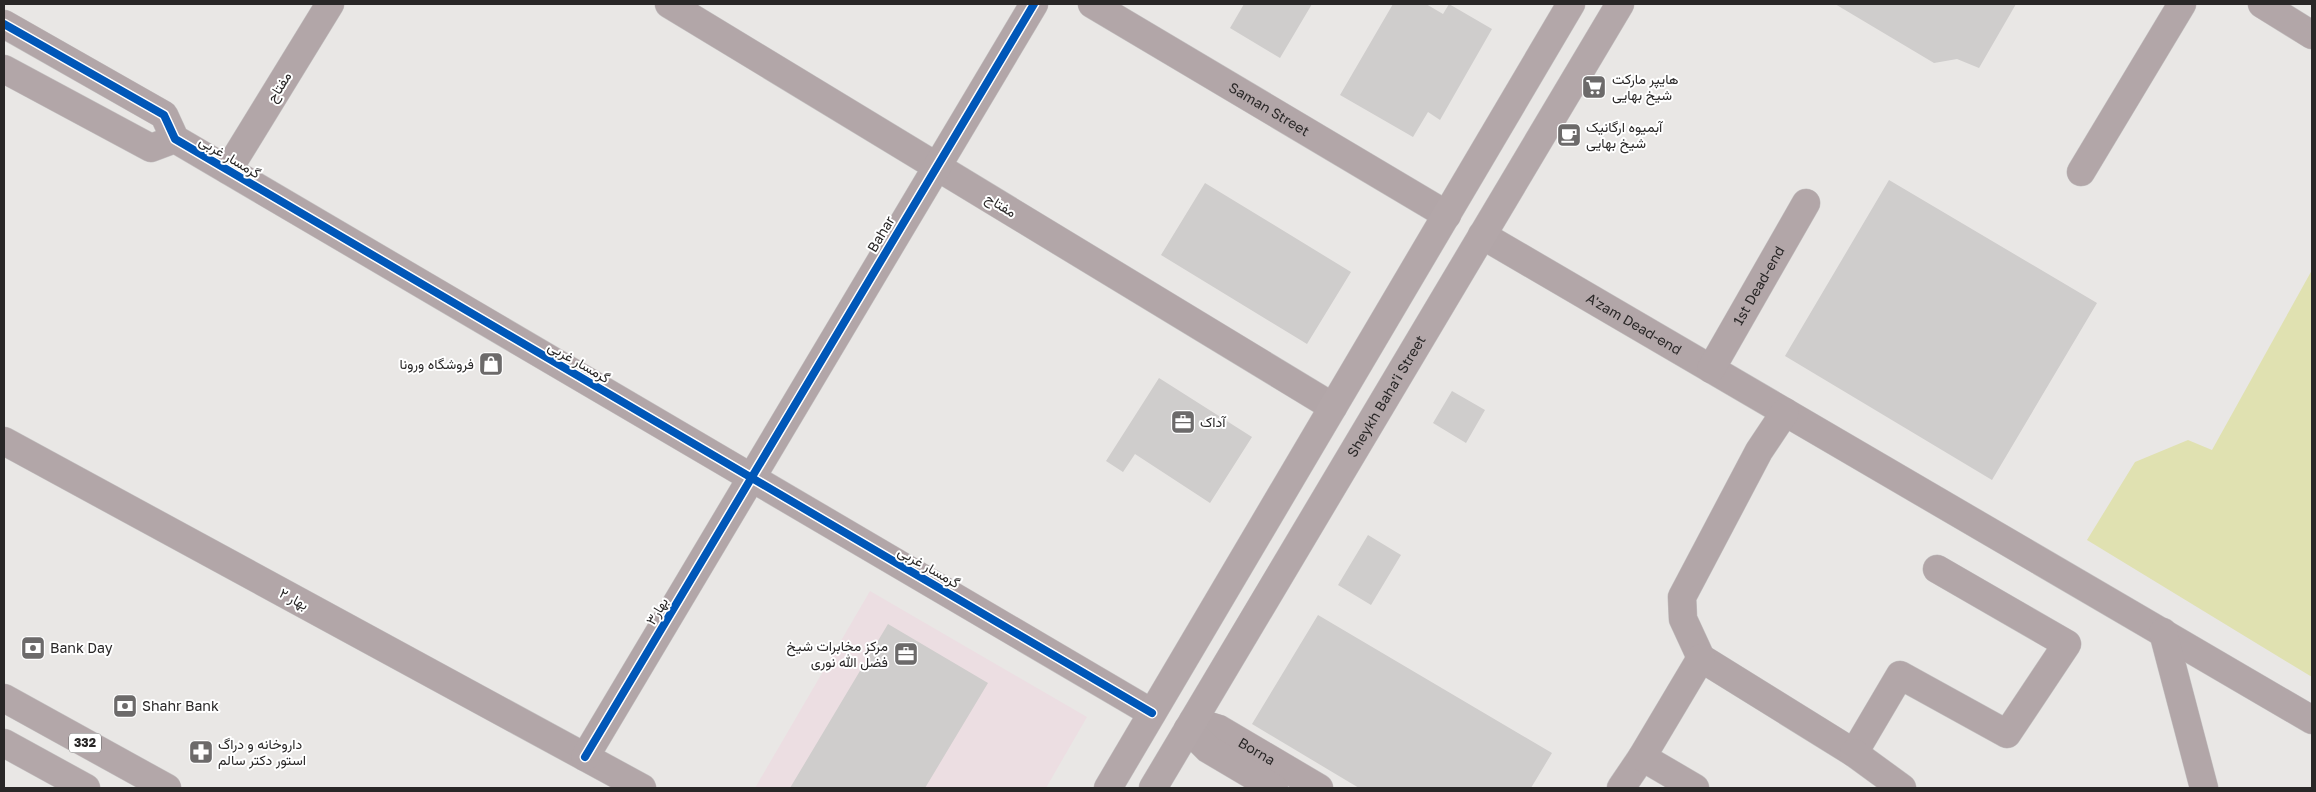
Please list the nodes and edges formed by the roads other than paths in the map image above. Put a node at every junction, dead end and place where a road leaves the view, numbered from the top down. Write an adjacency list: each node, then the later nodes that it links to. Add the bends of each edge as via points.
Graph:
1 (330, 4): 14 (street, مفتاح)
2 (669, 4): 13 (street, مفتاح)
3 (1034, 4): 13 (street, Bahar)
4 (1092, 4): 17 (street, Saman Street)
5 (1571, 4): 17 (main road)
6 (1620, 4): 18 (main road, Sheykh Baha'i Street)
7 (2182, 4): 15 (street)
8 (2262, 4): 10 (street)
9 (4, 24): 12 (street, via 164,115)
10 (2312, 35)
11 (4, 69): 12 (street, via 151,148)
12 (175, 139): 14 (street, گرمسار غربی)
13 (936, 166): 20 (street, مفتاح); 23 (street, Bahar)
14 (228, 170): 23 (street, گرمسار غربی)
15 (2081, 172)
16 (1806, 203): 19 (street, 1st Dead-end)
17 (1447, 215): 18 (main road); 20 (main road)
18 (1482, 236): 19 (street, A'zam Dead-end); 30 (main road, Sheykh Baha'i Street)
19 (1711, 369): 21 (street, A'zam Dead-end)
20 (1333, 407): 28 (main road)
21 (1785, 412): 25 (street, A'zam Dead-end); 26 (street, via 1759,451 1682,597 1683,618)
22 (4, 442): 33 (street, بهار ۲)
23 (751, 478): 28 (street, گرمسار غربی); 33 (street, بهار۳)
24 (1937, 569): 32 (street, via 2067,644 2007,734 1900,675)
25 (2163, 632): 29 (street, A'zam Dead-end); 45 (street)
26 (1701, 658): 32 (street); 34 (street)
27 (4, 698): 36 (main road, 332)
28 (1152, 713): 38 (main road)
29 (2312, 720)
30 (1191, 725): 39 (main road, Sheykh Baha'i Street); 40 (street, Borna, via 1208,749); 41 (street, Borna, via 1219,729)
31 (4, 743): 35 (main road)
32 (1854, 753): 44 (street)
33 (585, 757): 37 (street, بهار ۲)
34 (1642, 757): 42 (street); 43 (street)
35 (86, 788)
36 (167, 788)
37 (642, 788)
38 (1108, 788)
39 (1153, 788)
40 (1274, 788)
41 (1319, 788)
42 (1621, 788)
43 (1695, 788)
44 (1902, 788)
45 (2204, 788)

